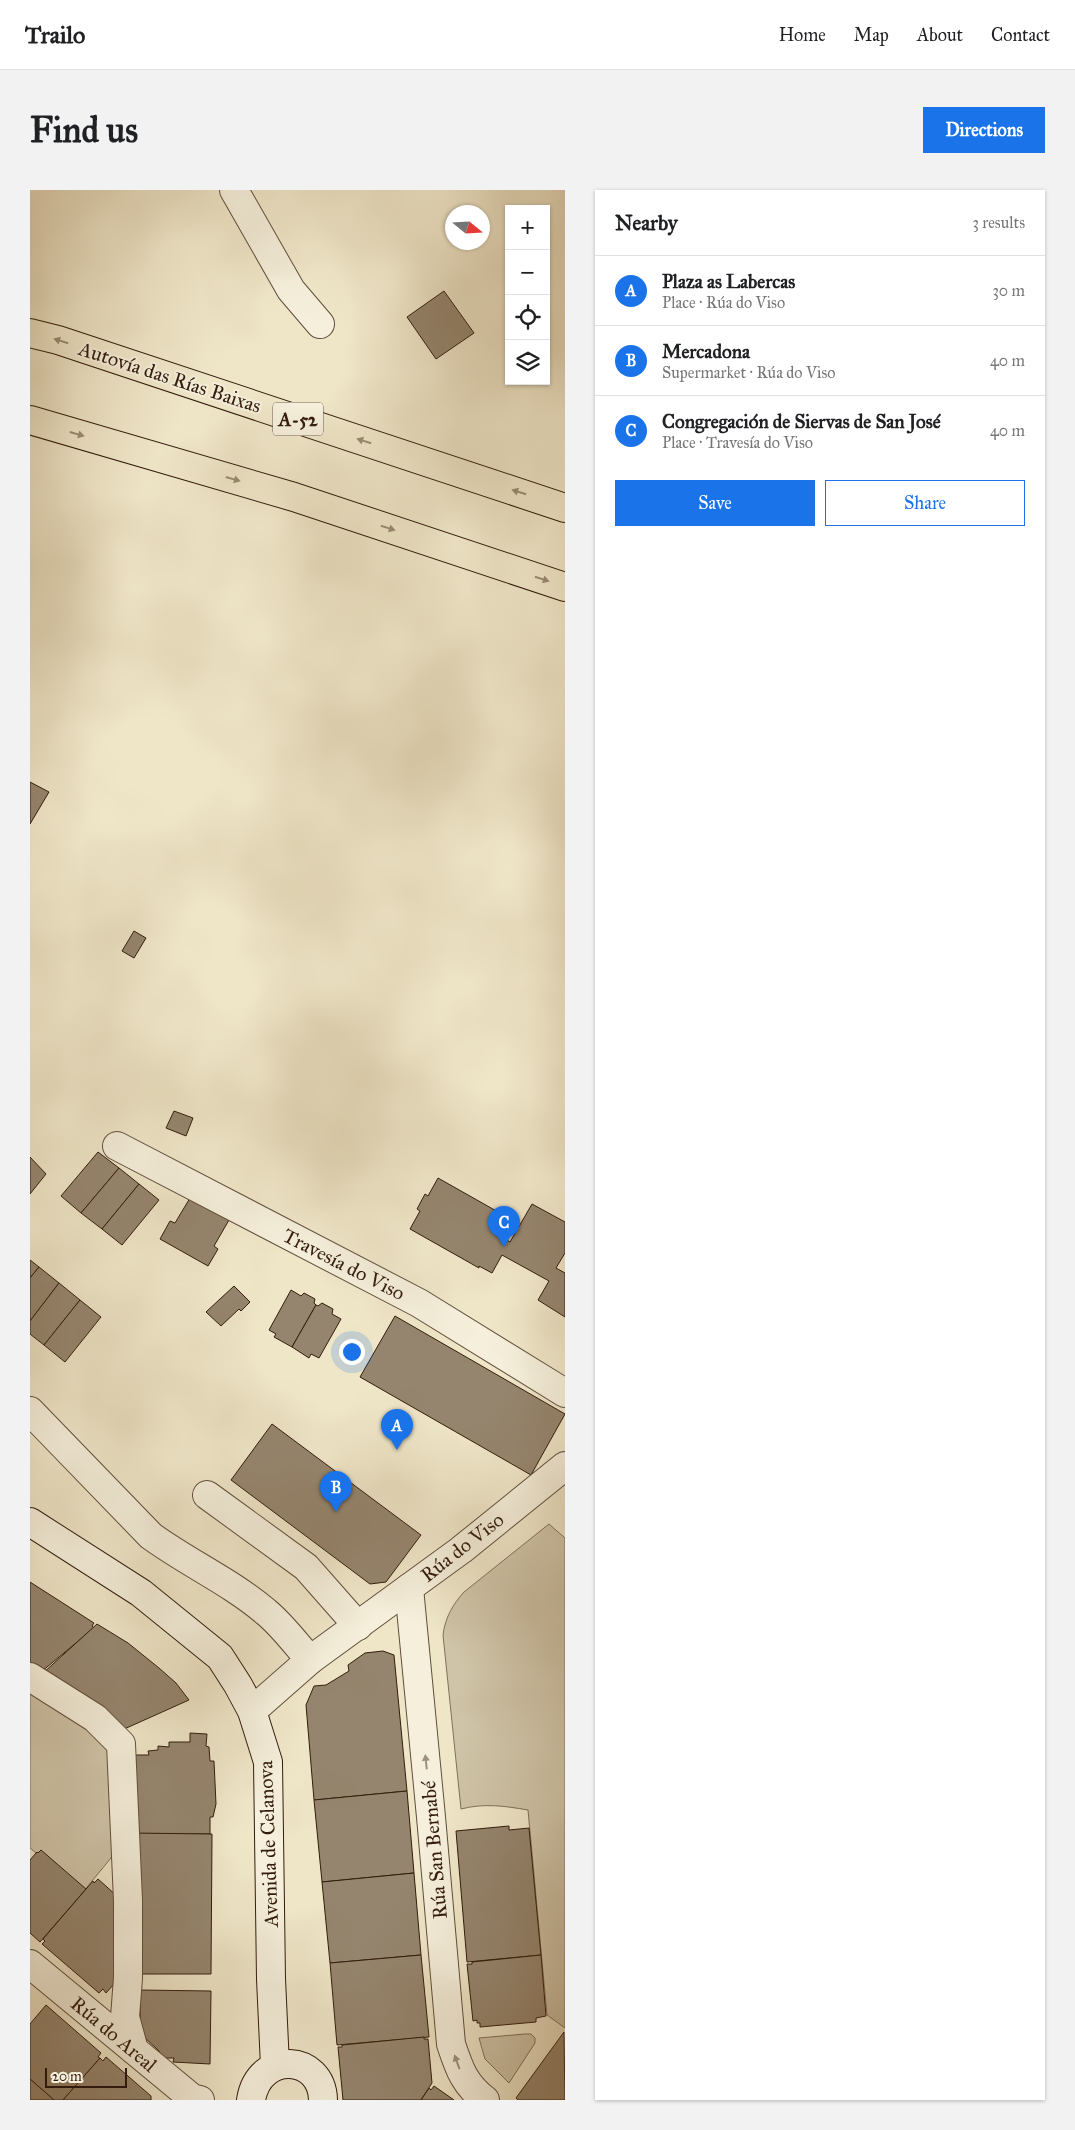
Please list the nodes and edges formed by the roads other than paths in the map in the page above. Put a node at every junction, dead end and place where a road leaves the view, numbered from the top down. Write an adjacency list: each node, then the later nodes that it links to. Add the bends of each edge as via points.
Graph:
1 (234, 190): 2 (street, via 291,290)
2 (320, 324)
3 (30, 333): 5 (highway, Autovía das Rías Baixas / A-52, one-way to 3)
4 (30, 420): 6 (highway, one-way to 6, via 294,497)
5 (565, 508)
6 (565, 587)
7 (117, 1146): 8 (street, Travesía do Viso, via 419,1303)
8 (565, 1393)
9 (30, 1411): 15 (street, via 151,1536 267,1612)
10 (565, 1466): 13 (street, Rúa do Viso, via 462,1550)
11 (207, 1495): 14 (street, via 306,1567)
12 (30, 1522): 17 (street, Avenida de Celanova, via 141,1593 220,1657)
13 (409, 1588): 14 (street, Rúa do Viso); 24 (street, Rúa San Bernabé, one-way to 13, via 462,2076 451,2044)
14 (358, 1626): 15 (street, Rúa do Viso)
15 (310, 1660): 17 (street, Rúa do Viso)
16 (30, 1677): 19 (street, via 95,1718 121,1744 128,1900 125,2017)
17 (252, 1711): 20 (street, Avenida de Celanova, via 268,1762 271,1980)
18 (34, 1976): 19 (street, Rúa do Areal)
19 (134, 2050): 21 (street, Rúa do Areal)
20 (276, 2066): 22 (street, via 258,2079); 23 (street, via 300,2066 310,2072 319,2081)
21 (194, 2099)
22 (251, 2100)
23 (323, 2100)
24 (486, 2100)

